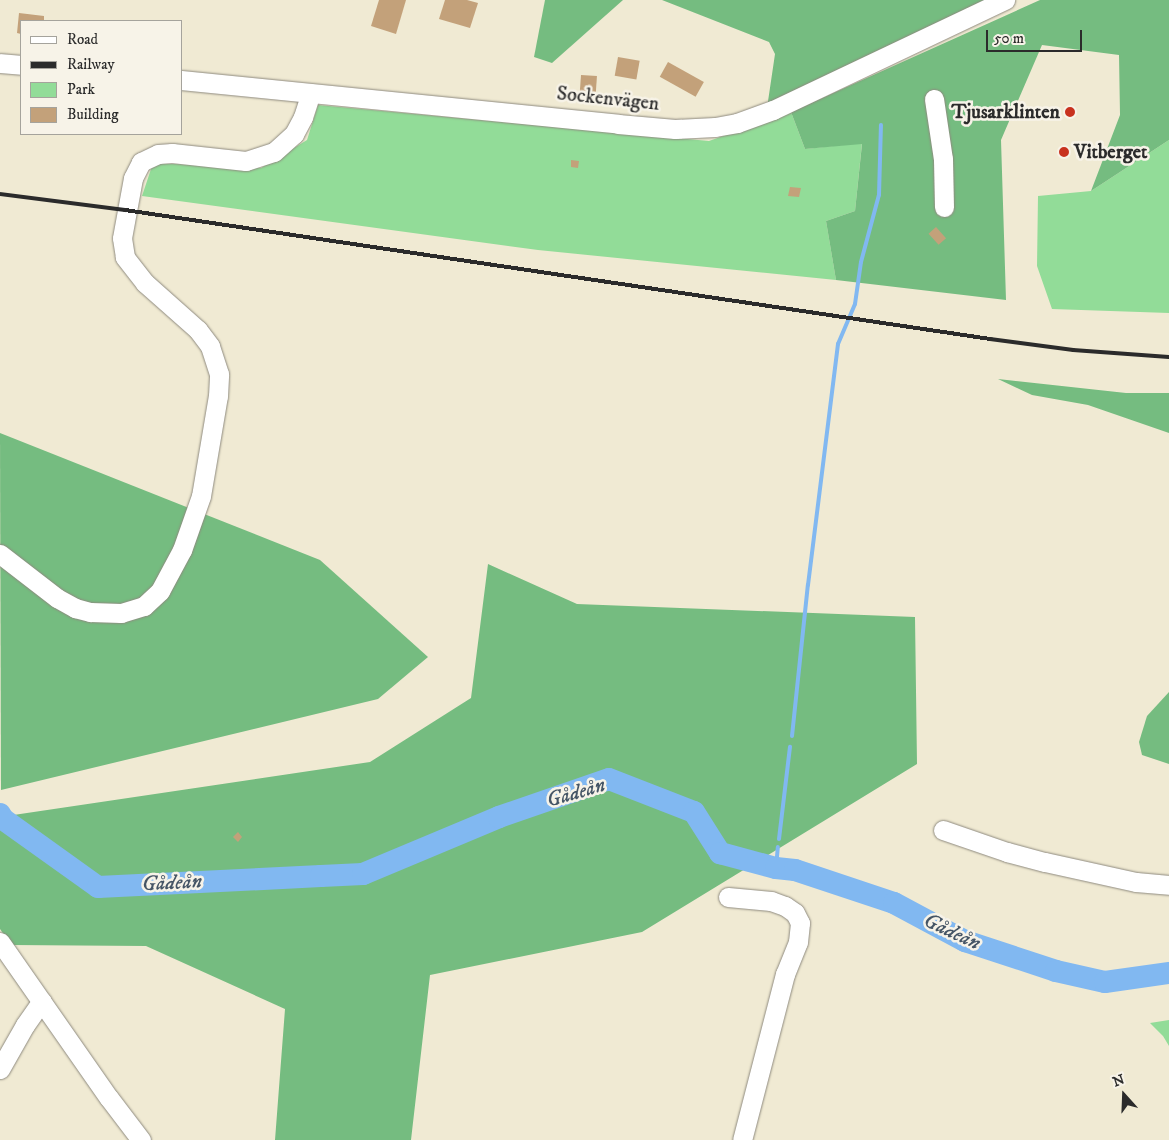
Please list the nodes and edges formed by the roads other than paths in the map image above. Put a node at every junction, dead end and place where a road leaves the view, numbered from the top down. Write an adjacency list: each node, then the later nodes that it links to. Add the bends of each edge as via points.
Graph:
1 (1005, 0): 5 (street, Sockenvägen, via 773,110 715,127 674,129 636,126)
2 (0, 63): 3 (street)
3 (20, 65)
4 (182, 80): 5 (street, Sockenvägen)
5 (310, 93): 8 (street, via 304,117 294,134 274,152 246,161 158,154 141,162 133,178 122,238 125,257 145,283 198,330 210,346 219,374 201,496 182,550 160,591 144,606 121,613 90,612 57,598)
6 (934, 99): 7 (street, via 943,160)
7 (944, 207)
8 (0, 554)
9 (943, 830): 10 (street, via 1044,862 1136,882)
10 (1169, 885)
11 (728, 897): 16 (street, via 771,901 786,906 795,913 800,924 798,942 785,974)
12 (0, 942): 13 (street)
13 (42, 1001): 14 (street); 15 (street, via 108,1098)
14 (0, 1069)
15 (141, 1140)
16 (742, 1140)

